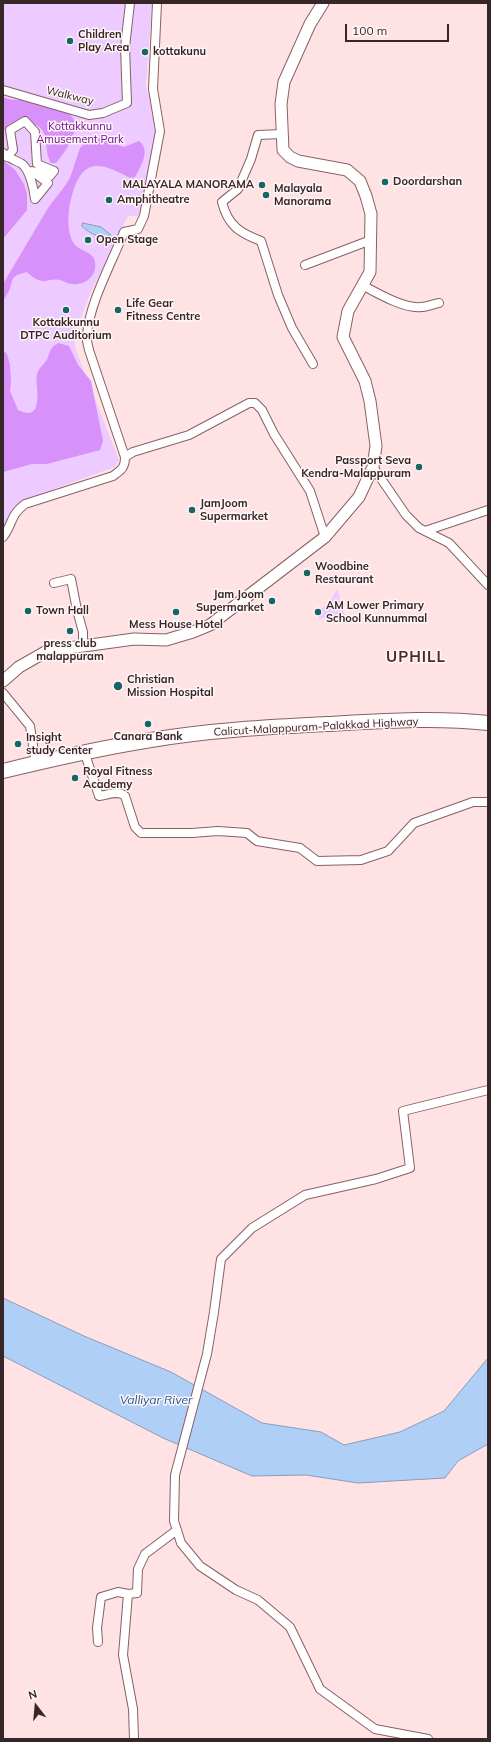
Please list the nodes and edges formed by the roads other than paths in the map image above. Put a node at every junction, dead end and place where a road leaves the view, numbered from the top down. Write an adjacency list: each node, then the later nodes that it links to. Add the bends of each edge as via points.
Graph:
1 (130, 3): 4 (street, Walkway, via 125,47 126,103 103,113 89,115)
2 (157, 3): 12 (street, via 153,89 160,131 144,216 138,229 124,232 97,297 86,337)
3 (324, 3): 5 (main road, via 310,24 284,82 281,104)
4 (3, 90)
5 (282, 134): 7 (main road, via 283,150 290,157 298,161 348,170 360,181 371,214); 11 (street, via 258,135 238,189 222,202 225,214 241,233 261,241 280,301)
6 (5, 155): 6 (street, via 24,165 36,199 48,183 32,171 50,176 54,171 37,164 35,132 25,121 10,130 13,150)
7 (371, 240): 8 (street); 9 (main road, via 370,272)
8 (305, 265)
9 (362, 285): 10 (street, via 406,305 420,308); 13 (main road, via 348,311 343,338 364,381 370,401 376,437)
10 (439, 303)
11 (313, 364)
12 (125, 457): 16 (street, via 123,469 113,476 25,504 16,511); 17 (street, via 133,452 189,435 249,403 255,403 262,410 310,491)
13 (373, 467): 15 (street, via 406,515); 17 (main road, via 359,497)
14 (488, 510): 15 (street)
15 (425, 531): 19 (street, via 449,543)
16 (3, 537)
17 (325, 537): 20 (main road, via 210,624 193,632 166,640 134,639)
18 (54, 583): 20 (street, via 71,579 83,632)
19 (488, 585)
20 (83, 645): 21 (main road, via 47,651 19,667)
21 (3, 681)
22 (3, 693): 25 (street, via 30,726)
23 (488, 723): 24 (highway, Calicut-Malappuram-Palakkad Highway, via 448,720 242,729 152,740)
24 (84, 752): 25 (highway, Calicut-Malappuram-Palakkad Highway); 27 (street, via 99,796 123,794 135,827 140,833 247,833 257,841 300,848 317,860 361,860 378,855 388,851 414,822 473,802)
25 (36, 764): 26 (highway, Calicut-Malappuram-Palakkad Highway)
26 (3, 771)
27 (488, 802)
28 (488, 1090): 29 (street, via 403,1111 410,1168 376,1179 305,1195 252,1228 221,1259 207,1354 175,1475 174,1521)
29 (177, 1530): 30 (street, via 145,1554 138,1569 137,1593); 33 (street, via 181,1543 200,1566 236,1590 258,1600 290,1627 320,1689 375,1728)
30 (128, 1594): 31 (street, via 118,1592 101,1597); 32 (street, via 123,1655 133,1709)
31 (98, 1642)
32 (134, 1739)
33 (428, 1739)

